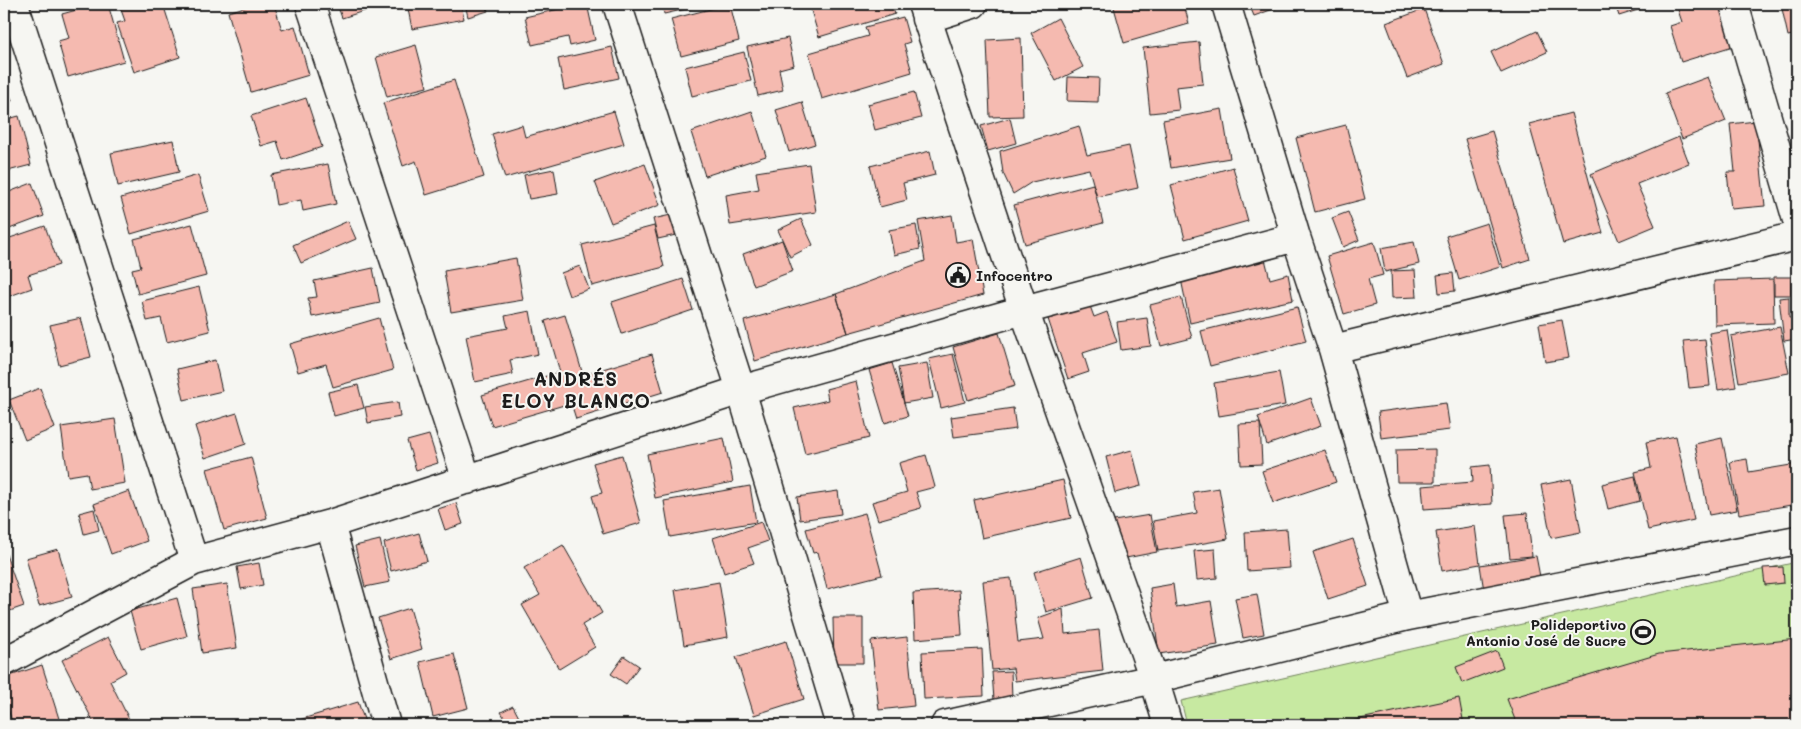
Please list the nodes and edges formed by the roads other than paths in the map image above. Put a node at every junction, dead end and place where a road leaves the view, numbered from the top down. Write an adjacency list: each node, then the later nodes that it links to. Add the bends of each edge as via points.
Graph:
1 (14, 4): 17 (street)
2 (310, 4): 14 (street)
3 (617, 4): 13 (street)
4 (973, 4): 7 (street)
5 (1226, 4): 10 (street)
6 (1734, 4): 8 (street)
7 (924, 11): 11 (street)
8 (1797, 220)
9 (1797, 236): 12 (street)
10 (1296, 237): 11 (street); 12 (street)
11 (1024, 310): 13 (street); 20 (street)
12 (1333, 348): 18 (street)
13 (741, 390): 14 (street); 22 (street)
14 (467, 480): 15 (street)
15 (330, 524): 17 (street); 21 (street)
16 (1797, 540): 18 (street)
17 (194, 561): 19 (street)
18 (1408, 616): 20 (street)
19 (4, 662)
20 (1154, 679): 23 (street); 24 (street)
21 (386, 725)
22 (840, 725)
23 (945, 725)
24 (1168, 725)

